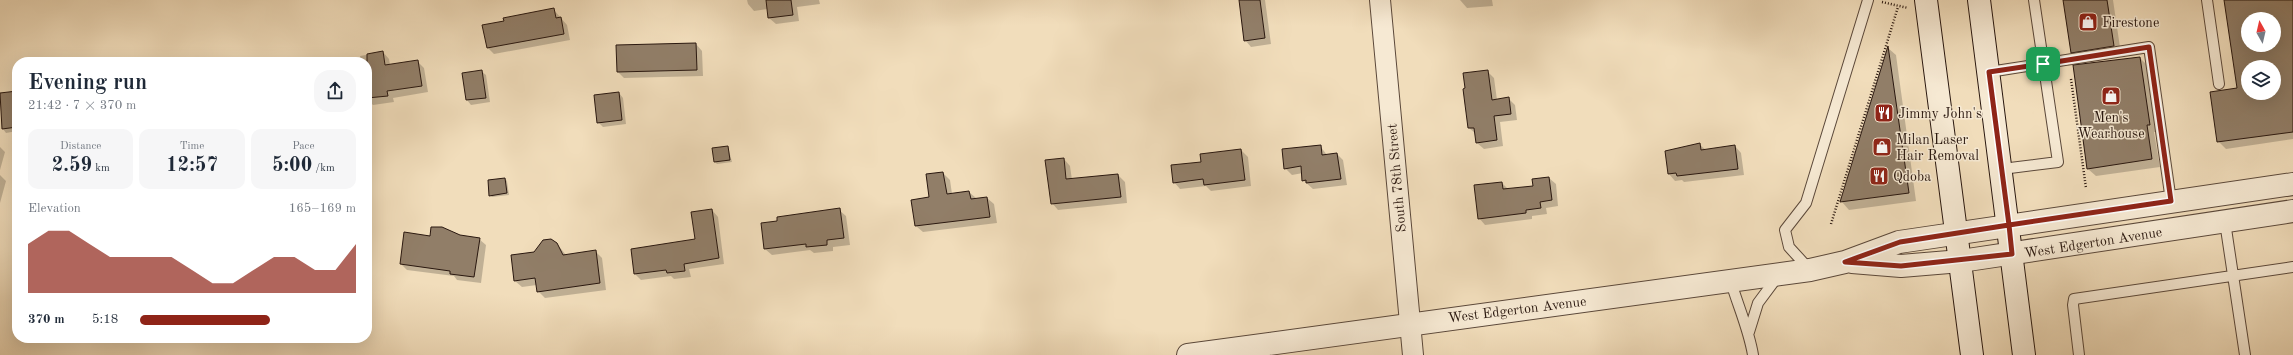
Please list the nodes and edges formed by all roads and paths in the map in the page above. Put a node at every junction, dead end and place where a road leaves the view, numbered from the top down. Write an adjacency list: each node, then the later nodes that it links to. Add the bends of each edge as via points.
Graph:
1 (1380, 0): 30 (street, South 78th Street)
2 (1868, 0): 26 (lane, via 1806,203 1784,230 1789,247)
3 (1877, 0): 8 (path)
4 (1979, 0): 10 (street)
5 (2034, 0): 9 (lane)
6 (2207, 0): 12 (lane)
7 (1917, 4): 8 (path); 21 (street)
8 (1898, 7): 19 (path)
9 (2043, 64): 10 (lane); 13 (lane, via 2058,162); 16 (lane, via 2149,47)
10 (1989, 72): 13 (street)
11 (2071, 79): 15 (path)
12 (2219, 84)
13 (2002, 169): 20 (street)
14 (2293, 184): 16 (street, West Edgerton Avenue)
15 (2086, 188)
16 (2171, 201): 20 (street, West Edgerton Avenue)
17 (2293, 211): 18 (street, West Edgerton Avenue)
18 (2225, 222): 22 (street, West Edgerton Avenue); 28 (lane)
19 (1831, 224)
20 (2009, 225): 21 (street, West Edgerton Avenue); 22 (street)
21 (1957, 232): 23 (street); 24 (street, West Edgerton Avenue, via 1900,242)
22 (2012, 254): 23 (street, West Edgerton Avenue); 36 (street)
23 (1961, 261): 24 (street, West Edgerton Avenue, via 1901,266); 35 (street)
24 (1845, 262): 26 (street, West Edgerton Avenue)
25 (2293, 267): 28 (lane)
26 (1810, 270): 27 (street, West Edgerton Avenue)
27 (1778, 275): 29 (street, West Edgerton Avenue); 31 (lane, via 1758,303)
28 (2233, 276): 37 (lane, via 2074,299); 38 (lane)
29 (1731, 282): 30 (street, West Edgerton Avenue); 31 (lane)
30 (1409, 323): 32 (street, West Edgerton Avenue); 33 (street, South 78th Street)
31 (1749, 332): 34 (lane)
32 (1188, 355)
33 (1413, 355)
34 (1753, 355)
35 (1972, 355)
36 (2024, 355)
37 (2079, 355)
38 (2245, 355)

